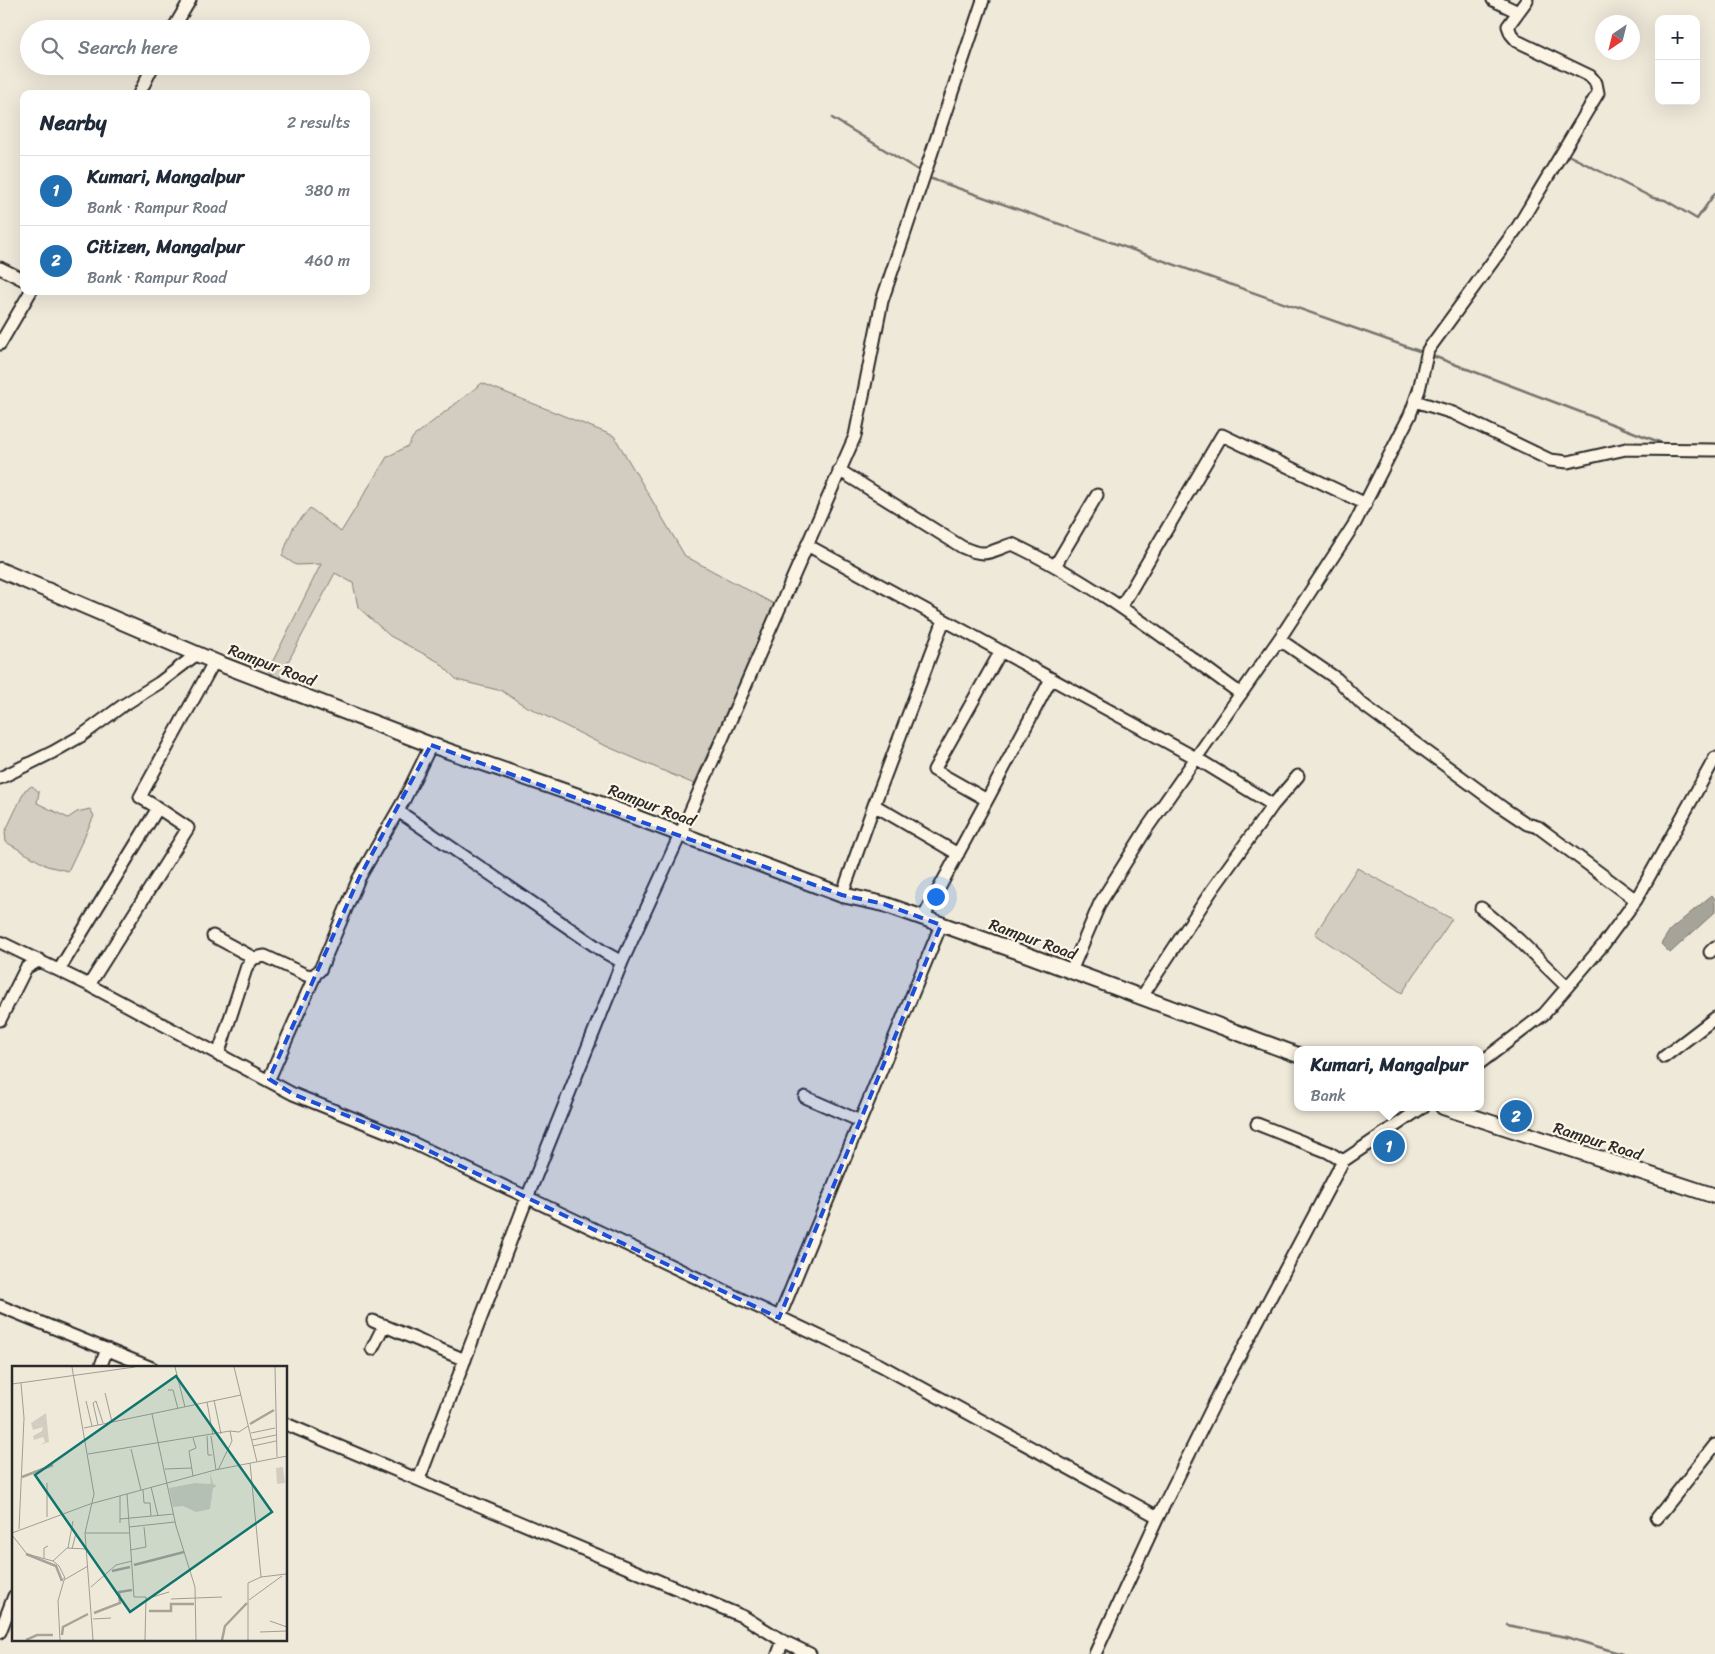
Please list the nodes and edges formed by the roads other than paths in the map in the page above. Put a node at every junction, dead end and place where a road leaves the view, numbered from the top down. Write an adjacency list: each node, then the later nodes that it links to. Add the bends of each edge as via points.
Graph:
1 (190, 0): 6 (street)
2 (983, 0): 15 (street, via 882,301 854,436)
3 (1492, 0): 5 (street)
4 (1527, 0): 5 (street)
5 (1518, 12): 13 (street, via 1508,26 1516,41 1590,76 1596,82 1598,93 1517,228 1428,350)
6 (178, 20)
7 (148, 75): 8 (street)
8 (141, 90)
9 (0, 268): 10 (street)
10 (20, 278)
11 (29, 295): 12 (street)
12 (0, 343)
13 (1415, 401): 14 (street, via 1453,413 1550,460 1568,462 1626,449); 17 (street)
14 (1715, 450)
15 (839, 470): 18 (street); 19 (street, via 962,547 985,554 1012,544)
16 (1097, 495): 19 (street)
17 (1366, 504): 21 (street, via 1222,435); 23 (street)
18 (807, 545): 22 (street); 39 (street)
19 (1055, 566): 21 (street)
20 (0, 570): 25 (main road, Rampur Road)
21 (1121, 607): 28 (street)
22 (944, 620): 24 (street); 35 (street)
23 (1277, 643): 28 (street); 42 (street, via 1286,644 1337,679 1362,704 1503,808 1527,824 1538,827)
24 (1001, 651): 27 (street); 34 (street, via 934,770)
25 (196, 654): 26 (main road, Rampur Road); 33 (street, via 81,736)
26 (214, 662): 29 (main road, Rampur Road); 37 (street, via 140,797)
27 (1051, 679): 30 (street); 34 (street)
28 (1241, 694): 30 (street)
29 (432, 745): 38 (street); 39 (main road, Rampur Road)
30 (1196, 758): 36 (street); 52 (street, via 1100,903)
31 (1715, 758): 42 (street)
32 (1298, 776): 36 (street)
33 (0, 778)
34 (987, 800): 40 (street)
35 (874, 805): 40 (street); 41 (street)
36 (1273, 805): 56 (street)
37 (158, 808): 51 (street); 54 (street, via 188,828)
38 (398, 812): 50 (street); 53 (street, via 359,878)
39 (680, 835): 41 (main road, Rampur Road); 50 (street)
40 (958, 854): 44 (street)
41 (842, 895): 44 (main road, Rampur Road, via 884,904)
42 (1636, 900): 55 (street)
43 (1481, 908): 55 (street)
44 (923, 918): 45 (main road, Rampur Road)
45 (941, 925): 52 (main road, Rampur Road); 67 (street)
46 (213, 936): 48 (street)
47 (0, 942): 49 (street)
48 (254, 958): 53 (street, via 265,956 306,975); 60 (street, via 247,966)
49 (40, 960): 51 (street); 58 (street, via 26,968)
50 (622, 962): 71 (street)
51 (59, 970): 54 (street)
52 (1071, 971): 56 (main road, Rampur Road)
53 (316, 973): 63 (street)
54 (90, 985): 60 (street)
55 (1567, 986): 62 (street, via 1544,1014)
56 (1140, 998): 59 (main road, Rampur Road)
57 (1715, 1018): 61 (street)
58 (0, 1020)
59 (1294, 1054)
60 (218, 1055): 63 (street)
61 (1664, 1057)
62 (1484, 1060)
63 (269, 1079): 71 (street, via 293,1094 400,1137)
64 (805, 1097): 67 (street)
65 (1417, 1111): 69 (street)
66 (1455, 1111): 70 (main road, Rampur Road)
67 (860, 1121): 73 (street)
68 (1257, 1124): 69 (street)
69 (1343, 1161): 82 (street, via 1219,1394)
70 (1715, 1196)
71 (527, 1198): 73 (street); 76 (street)
72 (0, 1306): 74 (street)
73 (778, 1318): 82 (street, via 903,1377)
74 (107, 1349): 77 (street); 78 (street)
75 (372, 1349): 76 (street, via 378,1323)
76 (464, 1360): 81 (street)
77 (101, 1366)
78 (147, 1366)
79 (288, 1425): 81 (street)
80 (1715, 1445): 83 (street)
81 (419, 1479): 86 (street, via 744,1617)
82 (1158, 1517): 89 (street)
83 (1657, 1518)
84 (12, 1601): 85 (street)
85 (0, 1632)
86 (783, 1641): 87 (street); 88 (street)
87 (778, 1654)
88 (810, 1654)
89 (1096, 1654)

